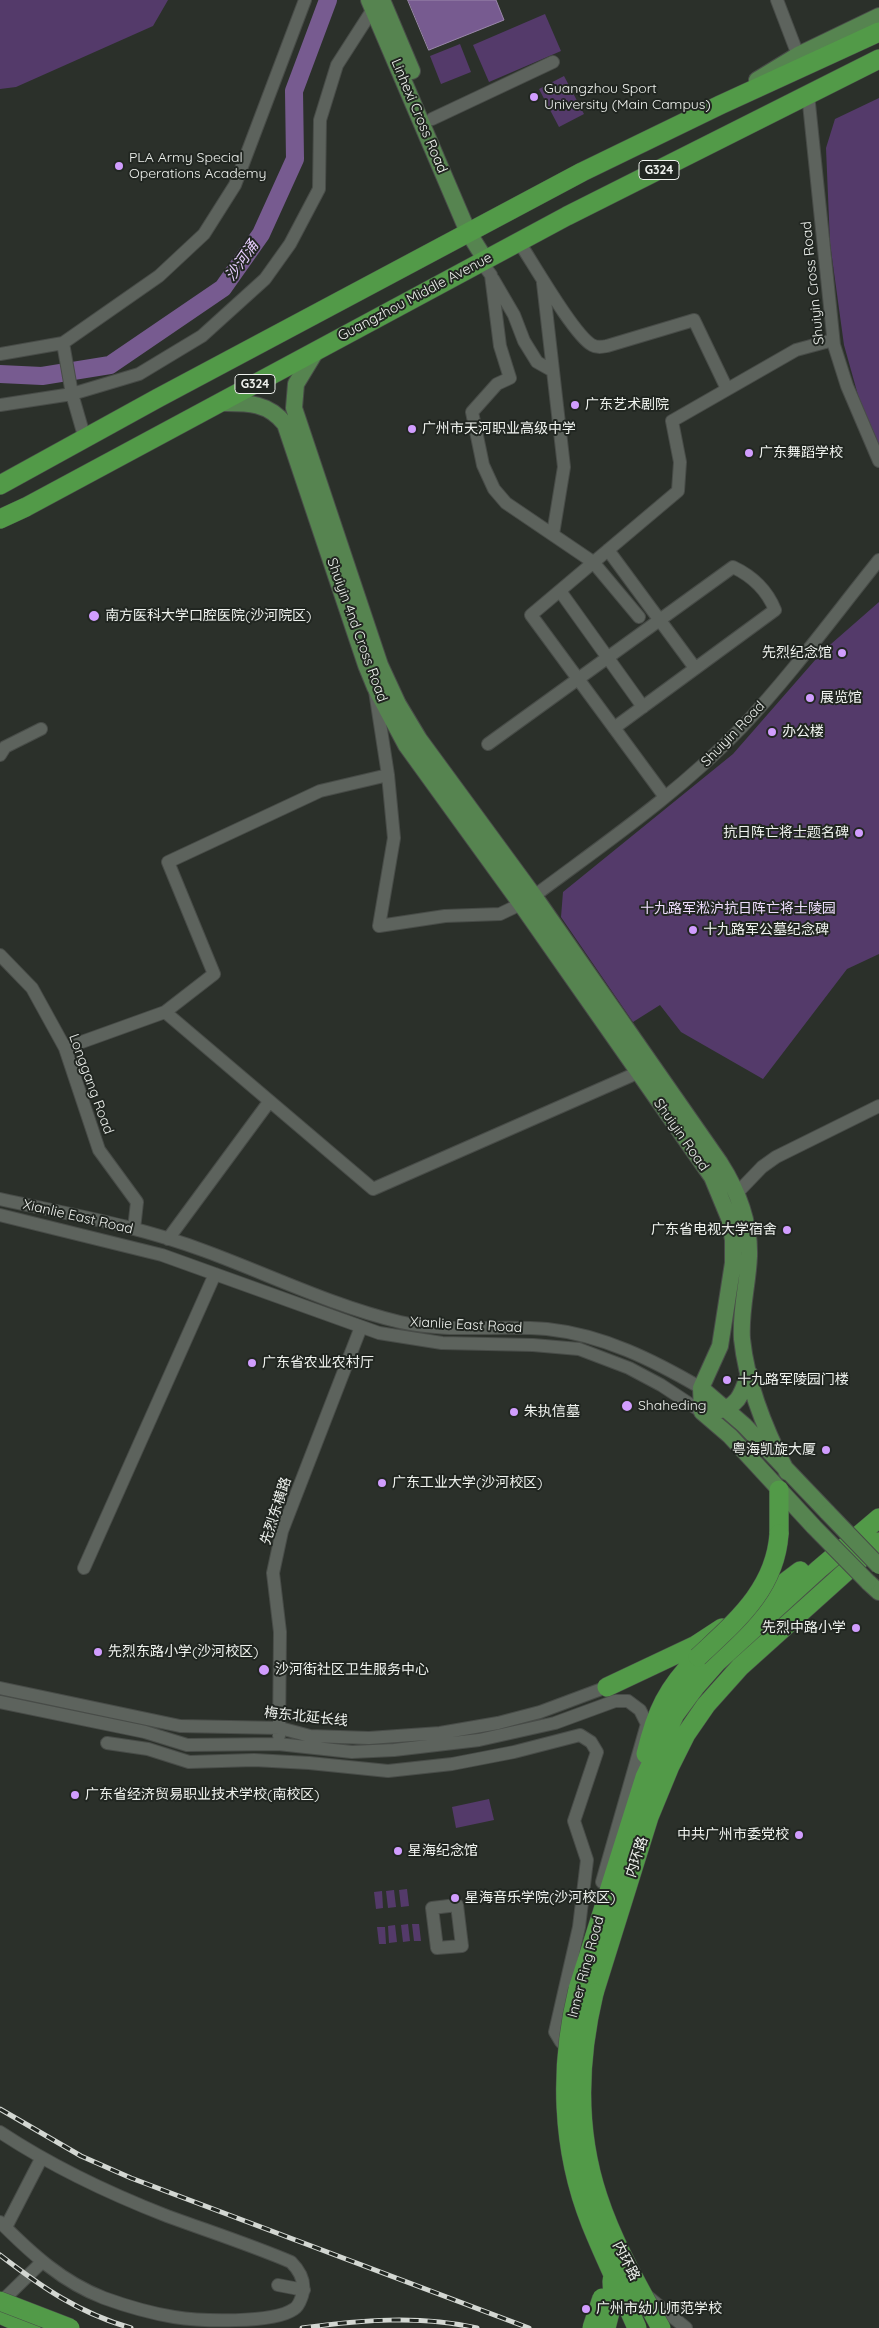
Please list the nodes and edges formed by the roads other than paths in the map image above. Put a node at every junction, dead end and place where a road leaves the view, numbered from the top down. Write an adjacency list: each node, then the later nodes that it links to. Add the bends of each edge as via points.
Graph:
1 (305, 0): 20 (street, via 235,185 204,234 159,276)
2 (777, 0): 6 (street)
3 (375, 3): 11 (main road, Linhexi Cross Road); 13 (main road, Linhexi Cross Road); 25 (street, via 337,65 320,120 319,189 290,244 265,279 202,336 139,374)
4 (879, 16): 6 (main road)
5 (879, 32): 10 (highway, G324)
6 (798, 55): 10 (main road)
7 (879, 60): 9 (highway, G324)
8 (553, 62): 11 (street)
9 (808, 94): 14 (highway, Guangzhou Middle Avenue / G324); 19 (street, Shuiyin Cross Road)
10 (720, 105): 12 (highway, G324, via 631,147)
11 (432, 119): 13 (main road, Linhexi Cross Road)
12 (496, 218): 13 (highway, G324); 14 (highway)
13 (473, 230): 15 (highway, G324); 16 (main road)
14 (515, 244): 16 (highway, Guangzhou Middle Avenue / G324); 18 (street)
15 (439, 248): 17 (highway); 28 (highway, G324)
16 (485, 265): 17 (highway, Guangzhou Middle Avenue / G324); 23 (street, via 537,362); 34 (street, via 500,346 510,378 497,384 472,412 477,441 494,489 506,503)
17 (454, 277): 21 (highway, Guangzhou Middle Avenue / G324)
18 (543, 278): 23 (street); 24 (street, via 562,310 594,346 613,345 694,320)
19 (834, 340): 24 (street, via 796,350); 29 (street, Shuiyin Cross Road, via 847,386)
20 (62, 343): 22 (street); 25 (street)
21 (316, 351): 26 (highway, Guangzhou Middle Avenue / G324); 52 (main road, Shuiyin 4nd Cross Road, via 296,384 294,408 380,665 419,739)
22 (0, 354)
23 (553, 371): 34 (street, via 564,466)
24 (727, 389): 35 (street, via 672,420 680,462 678,491)
25 (72, 394): 27 (street); 28 (street)
26 (218, 403): 31 (highway, Guangzhou Middle Avenue / G324); 44 (main road, Shuiyin 4nd Cross Road, via 255,404 272,411 285,424)
27 (0, 405)
28 (85, 439): 30 (highway, G324)
29 (879, 461)
30 (3, 483)
31 (26, 507): 32 (highway, Guangzhou Middle Avenue); 33 (main road, Guangzhou Middle Avenue / G324)
32 (0, 519)
33 (0, 523)
34 (553, 534): 37 (street)
35 (608, 550): 37 (street); 40 (street)
36 (879, 560): 51 (street, Shuiyin Road, via 759,708 706,762)
37 (593, 562): 38 (street); 39 (street)
38 (560, 591): 41 (street); 43 (street, via 531,615)
39 (639, 618)
40 (659, 619): 41 (street); 42 (street); 42 (street, via 733,567 750,575 771,599 775,610)
41 (607, 657): 43 (street); 45 (street)
42 (696, 668): 45 (street)
43 (579, 680): 46 (street); 48 (street)
44 (375, 687): 50 (street); 52 (main road, Shuiyin 4nd Cross Road, via 406,745)
45 (643, 707): 46 (street)
46 (614, 728): 51 (street)
47 (41, 729): 49 (street, via 5,747)
48 (488, 744)
49 (0, 755)
50 (388, 775): 52 (street, via 394,838 379,926 445,916 500,914); 54 (street, via 320,791 168,862 214,974)
51 (665, 797): 52 (street, Shuiyin Road)
52 (527, 900): 56 (main road, Shuiyin Road); 59 (main road, Shuiyin Road, via 720,1163)
53 (0, 955): 55 (street, Longgang Road, via 32,988)
54 (165, 1012): 55 (street); 57 (street)
55 (65, 1048): 62 (street, Longgang Road, via 99,1150 137,1202)
56 (638, 1073): 57 (street, via 373,1189); 69 (main road, Shuiyin Road, via 712,1177 729,1218 733,1263 720,1346)
57 (270, 1102): 63 (street)
58 (879, 1106): 59 (street, via 776,1157)
59 (737, 1193): 68 (main road, Shuiyin Road, via 749,1256 742,1326)
60 (0, 1199): 62 (street, Xianlie East Road)
61 (0, 1215): 65 (street, Xianlie East Road, via 140,1249)
62 (134, 1229): 63 (street, Xianlie East Road)
63 (168, 1239): 64 (street, Xianlie East Road)
64 (204, 1250): 65 (street); 69 (street, Xianlie East Road, via 333,1301 402,1322 461,1328 546,1329 597,1339 650,1360)
65 (199, 1268): 66 (street, Xianlie East Road)
66 (215, 1274): 67 (street, Xianlie East Road); 78 (street)
67 (361, 1327): 71 (street, Xianlie East Road, via 422,1342 579,1349 629,1368); 86 (street, 先烈东横路, via 278,1548 273,1573 280,1632)
68 (749, 1373): 70 (main road, via 740,1397); 72 (main road, Shuiyin Road, via 756,1404)
69 (701, 1388): 70 (main road, Xianlie East Road); 71 (main road, Shuiyin Road)
70 (726, 1409): 71 (main road); 72 (main road, Xianlie East Road)
71 (702, 1412): 73 (main road, Xianlie East Road, via 730,1436)
72 (787, 1472): 77 (main road, Xianlie East Road, bridge)
73 (779, 1490): 79 (main road, Xianlie East Road, bridge); 92 (highway, bridge, via 779,1534 773,1566 755,1600 678,1678 662,1704 652,1728)
74 (879, 1511): 80 (highway, via 717,1632)
75 (879, 1518): 92 (highway, Inner Ring Road, via 705,1674 675,1714 652,1760)
76 (879, 1542): 96 (highway, 内环路, bridge, via 740,1667 706,1705 670,1766 649,1818 594,1993 582,2076 583,2119)
77 (879, 1566)
78 (84, 1568)
79 (874, 1587)
80 (607, 1687): 86 (street, 梅东北延长线, via 540,1712 440,1733 369,1738 310,1736)
81 (0, 1688): 83 (street, 梅东北延长线)
82 (0, 1702): 85 (street)
83 (83, 1706): 85 (street); 86 (street, 梅东北延长线, via 180,1726)
84 (584, 1712): 87 (street); 89 (street, via 522,1731 402,1750 352,1752); 93 (street, via 628,1701 640,1710 646,1724 571,1988)
85 (81, 1719): 90 (street, via 146,1732)
86 (280, 1728): 89 (street, 先烈东横路)
87 (580, 1736): 91 (street, via 452,1764 388,1771 264,1760); 93 (street, via 591,1742 598,1752 574,1821 587,1860 579,1927 554,2032)
88 (107, 1743): 91 (street, via 148,1749)
89 (278, 1744): 90 (street)
90 (187, 1745): 91 (street)
91 (189, 1762)
92 (624, 1840): 98 (highway, Inner Ring Road, bridge, via 583,1969 566,2057 567,2123 578,2182)
93 (561, 2042): 110 (street, via 560,2096 568,2159 585,2215 624,2277)
94 (0, 2132): 95 (street)
95 (41, 2158): 97 (street); 101 (street, via 79,2179 164,2215 292,2262)
96 (592, 2173): 107 (highway, bridge, via 612,2285 612,2306); 109 (highway, 内环路, bridge, via 612,2234)
97 (3, 2224): 99 (street)
98 (591, 2224): 106 (highway, bridge, via 599,2245 604,2277 600,2307); 108 (highway, Inner Ring Road, bridge)
99 (42, 2262): 101 (street, via 104,2298 154,2313 190,2319 284,2314 298,2306); 102 (street)
100 (278, 2285): 101 (street)
101 (304, 2290)
102 (0, 2304): 103 (highway); 104 (main road); 105 (highway, bridge)
103 (31, 2328)
104 (36, 2328)
105 (70, 2328)
106 (592, 2328)
107 (606, 2328)
108 (637, 2328)
109 (661, 2328)
110 (686, 2328)

